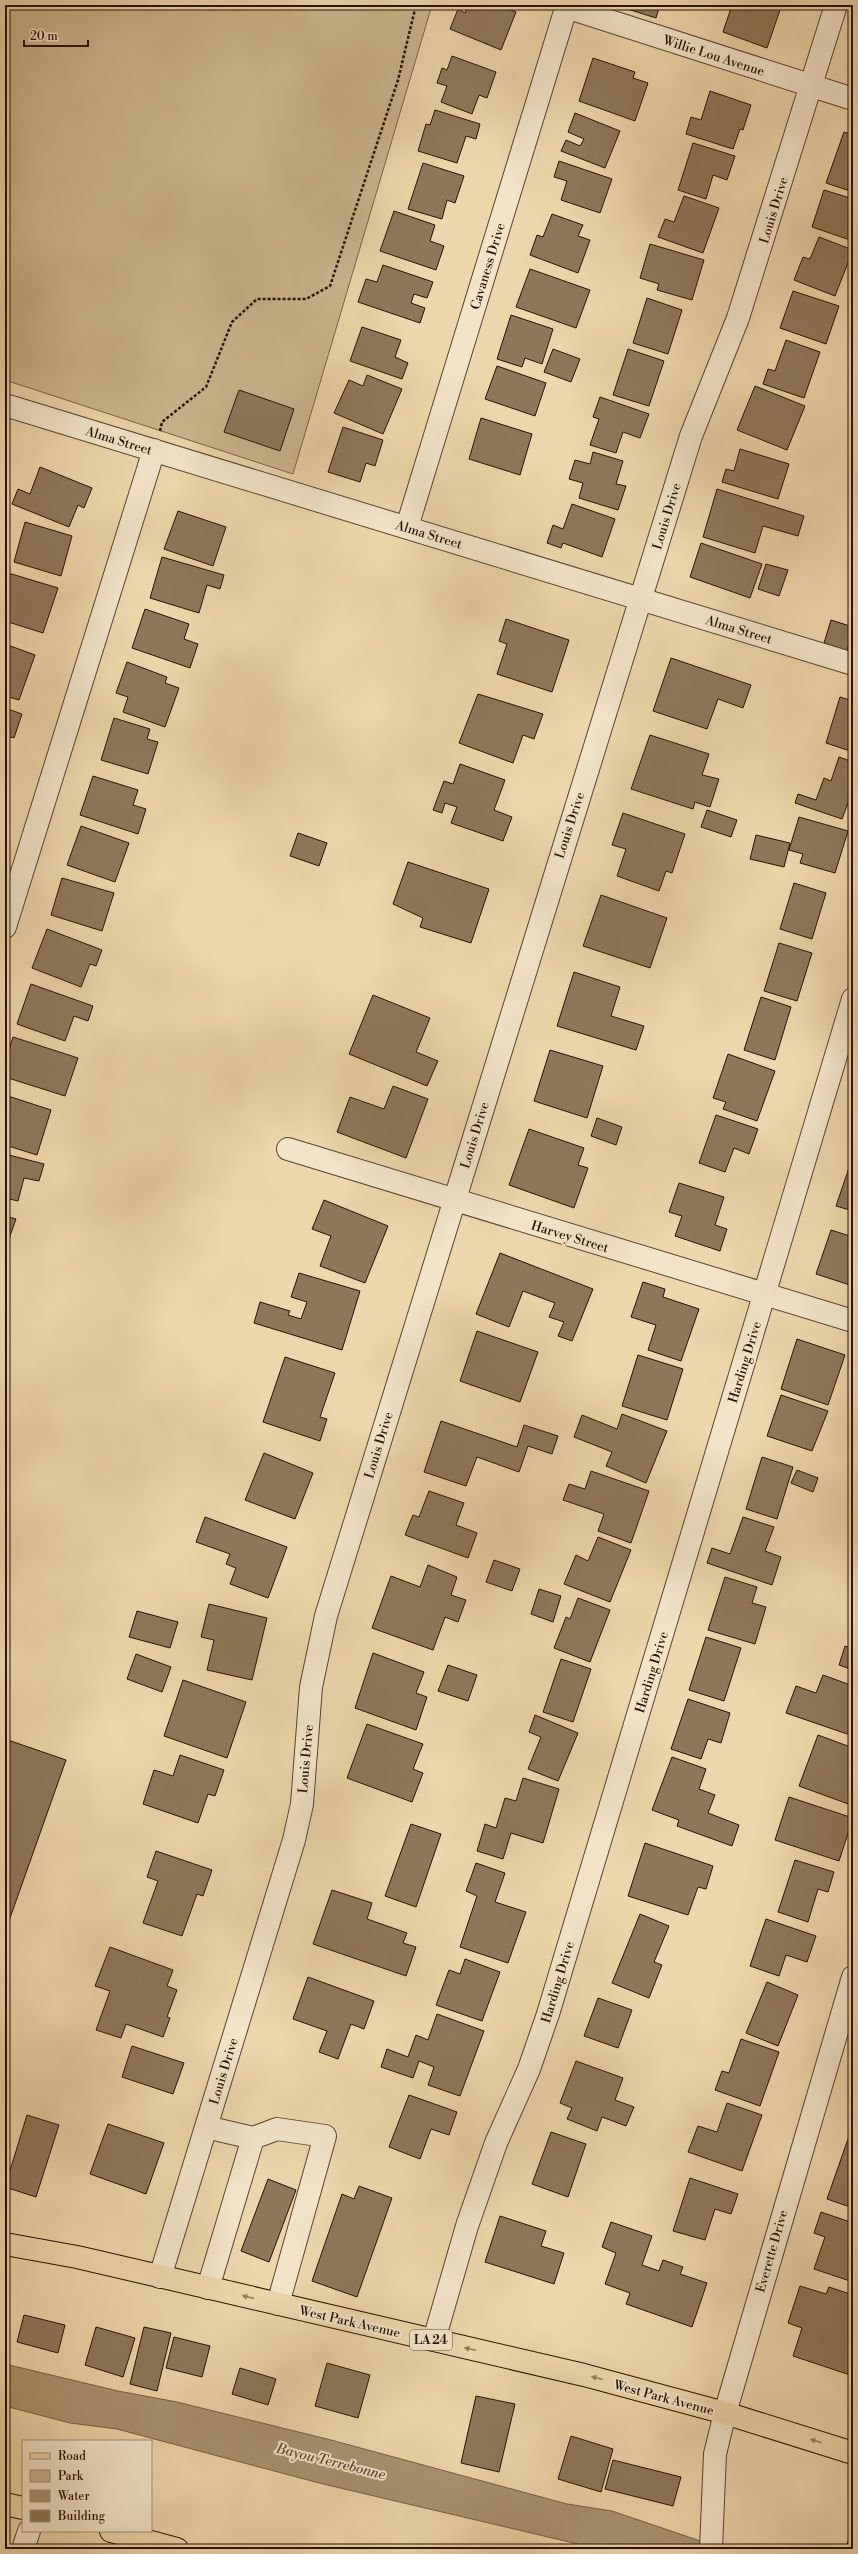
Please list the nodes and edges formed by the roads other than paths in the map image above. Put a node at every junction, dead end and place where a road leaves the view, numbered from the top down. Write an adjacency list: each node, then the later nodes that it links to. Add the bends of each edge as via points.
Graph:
1 (836, 5): 3 (street, Louis Drive)
2 (569, 7): 3 (street, Willie Lou Avenue); 7 (street, Cavaness Drive)
3 (811, 86): 4 (street, Willie Lou Avenue); 8 (street, Louis Drive, via 738,318 691,436)
4 (853, 99)
5 (5, 405): 6 (street, Alma Street)
6 (154, 450): 7 (street, Alma Street); 10 (street)
7 (407, 527): 8 (street, Alma Street)
8 (641, 599): 9 (street, Alma Street); 13 (street, Louis Drive)
9 (853, 664)
10 (5, 927)
11 (853, 999): 14 (street, Harding Drive)
12 (288, 1149): 13 (street, Harvey Street)
13 (454, 1200): 14 (street, Harvey Street); 18 (street, Louis Drive, via 326,1616 311,1687 302,1804 294,1840)
14 (764, 1294): 15 (street, Harvey Street); 24 (street, Harding Drive, via 548,2014 529,2069 496,2143 467,2226)
15 (853, 1321)
16 (853, 1977): 17 (street, Everette Drive)
17 (846, 2027): 25 (street, Everette Drive)
18 (206, 2127): 19 (street); 21 (street, Louis Drive)
19 (253, 2138): 22 (street); 23 (street, via 277,2129 324,2136)
20 (5, 2244): 21 (main road, West Park Avenue / LA 24, via 77,2257)
21 (160, 2277): 22 (main road, West Park Avenue / LA 24)
22 (208, 2288): 23 (main road, West Park Avenue / LA 24, one-way to 22)
23 (278, 2304): 24 (main road, West Park Avenue / LA 24)
24 (434, 2340): 25 (main road, West Park Avenue / LA 24, one-way to 24, via 584,2375)
25 (725, 2413): 26 (main road, West Park Avenue / LA 24, one-way to 25); 31 (street, Everette Drive, via 715,2454)
26 (853, 2453)
27 (5, 2504): 28 (main road)
28 (22, 2508)
29 (29, 2532): 32 (street)
30 (115, 2532): 33 (main road)
31 (711, 2539)
32 (23, 2549)
33 (177, 2549)

